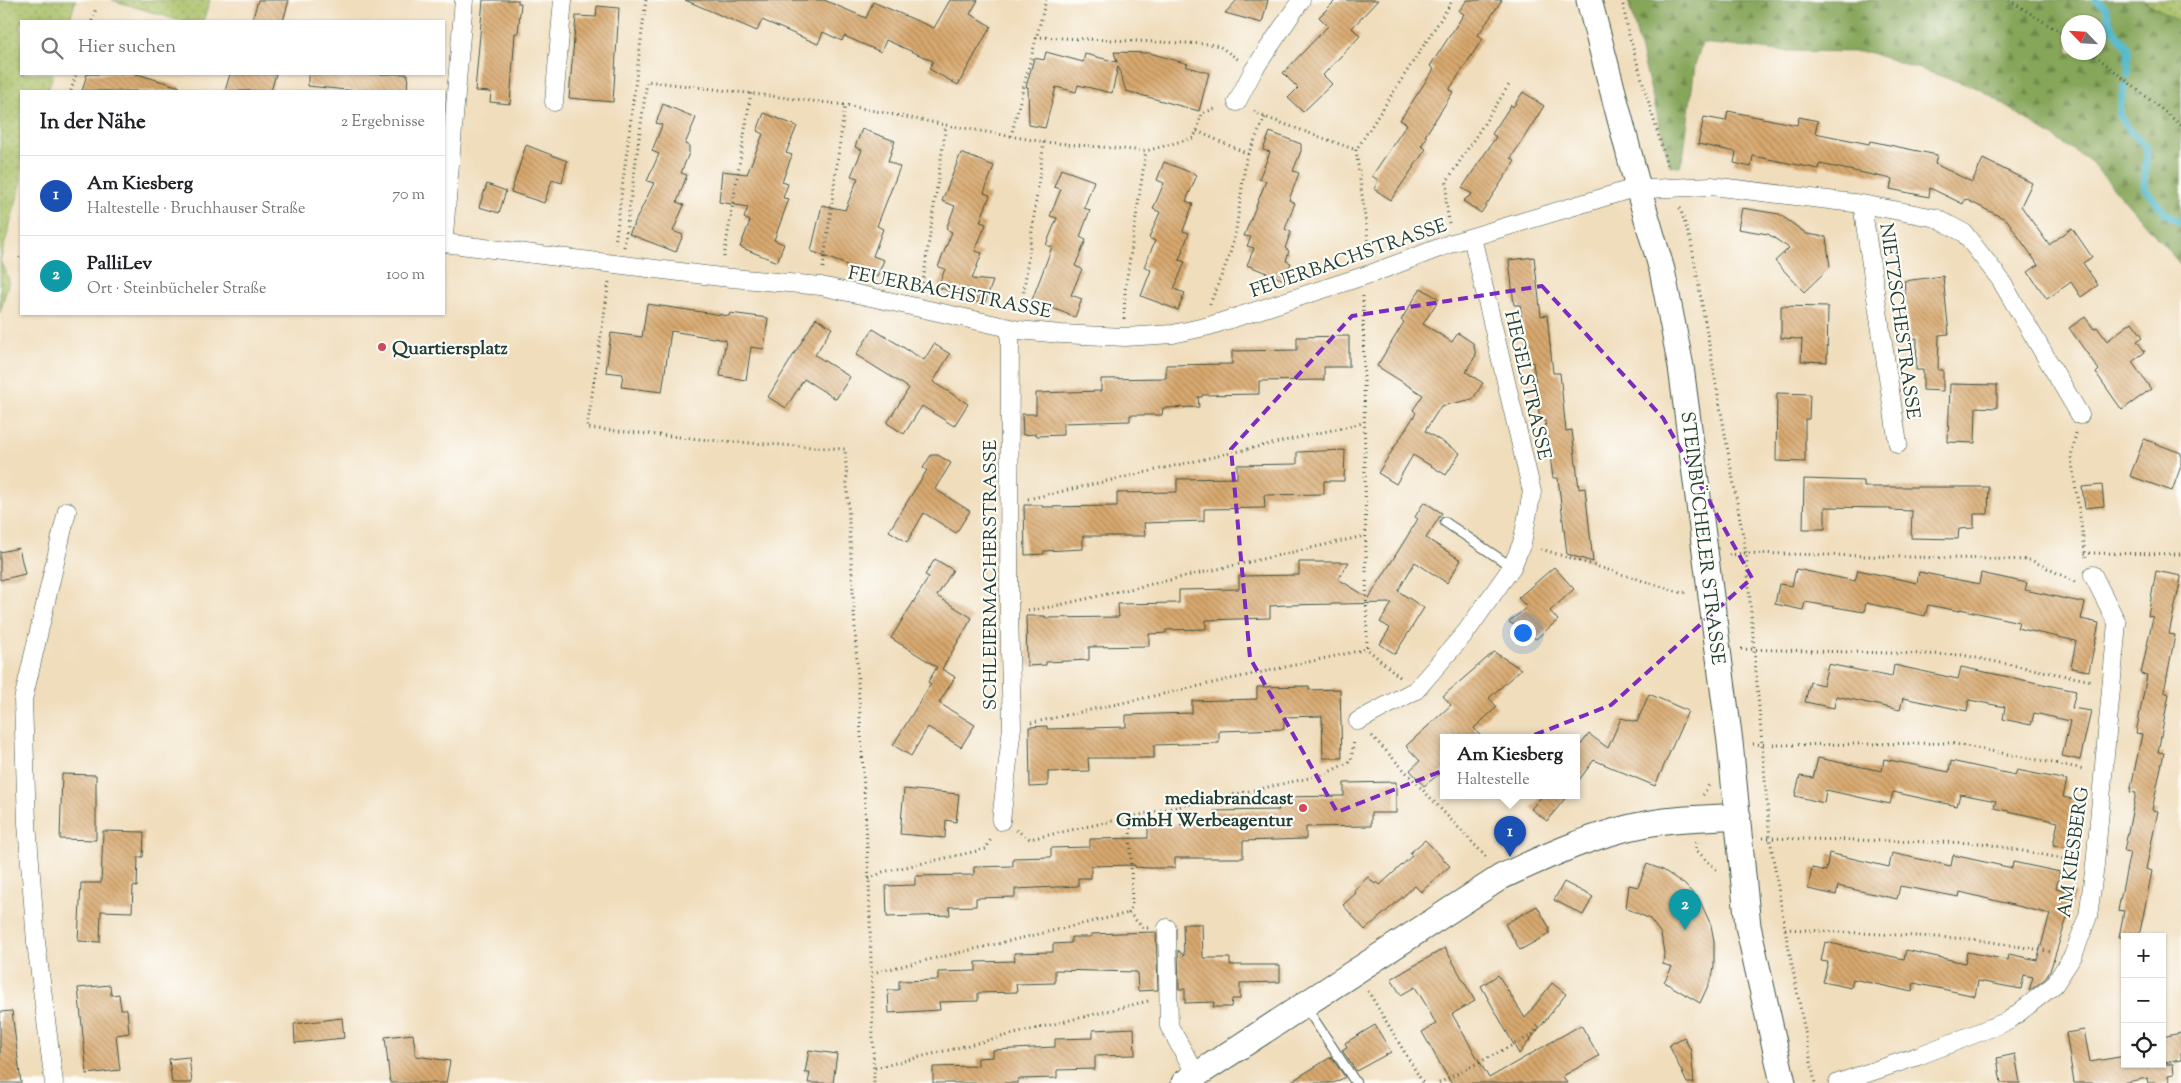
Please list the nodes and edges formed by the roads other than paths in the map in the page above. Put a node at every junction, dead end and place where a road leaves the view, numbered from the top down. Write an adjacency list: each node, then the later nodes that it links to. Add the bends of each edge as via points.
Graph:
1 (464, 0): 9 (street)
2 (562, 0): 5 (street)
3 (1301, 0): 6 (street, via 1253,71)
4 (1589, 0): 7 (street, STEINBÜCHELER STRASSE)
5 (554, 102)
6 (1237, 102)
7 (1638, 188): 8 (street, NIETZSCHESTRASSE, via 1711,186); 10 (street, FEUERBACHSTRASSE); 21 (street, STEINBÜCHELER STRASSE, via 1662,270 1681,367)
8 (1862, 204): 13 (street, NIETZSCHESTRASSE, via 1936,218 1964,233 2000,279); 14 (street, NIETZSCHESTRASSE)
9 (445, 222)
10 (1472, 237): 12 (street, FEUERBACHSTRASSE, via 1209,326 1173,334 1061,334); 17 (street, HEGELSTRASSE, via 1532,492 1522,543)
11 (445, 243): 12 (street, FEUERBACHSTRASSE, via 821,286)
12 (1010, 328): 20 (street, SCHLEIERMACHERSTRASSE, via 1012,727)
13 (2080, 415)
14 (1898, 444)
15 (67, 511): 25 (street, via 23,700 27,823 36,942)
16 (1446, 522): 17 (lane)
17 (1512, 567): 19 (street, HEGELSTRASSE, via 1466,632 1416,690)
18 (2093, 575): 28 (street, AM KIESBERG, via 2117,623 2095,865 2088,916 2073,956 2054,985 2008,1021)
19 (1358, 721)
20 (1001, 821)
21 (1739, 827): 23 (street, via 1664,821 1609,833 1557,852 1501,877); 27 (street, STEINBÜCHELER STRASSE, via 1748,926)
22 (1167, 928): 24 (street, via 1169,1026)
23 (1305, 1006): 24 (street); 26 (lane)
24 (1191, 1080)
25 (54, 1083)
26 (1356, 1083)
27 (1784, 1083)
28 (1838, 1083)

